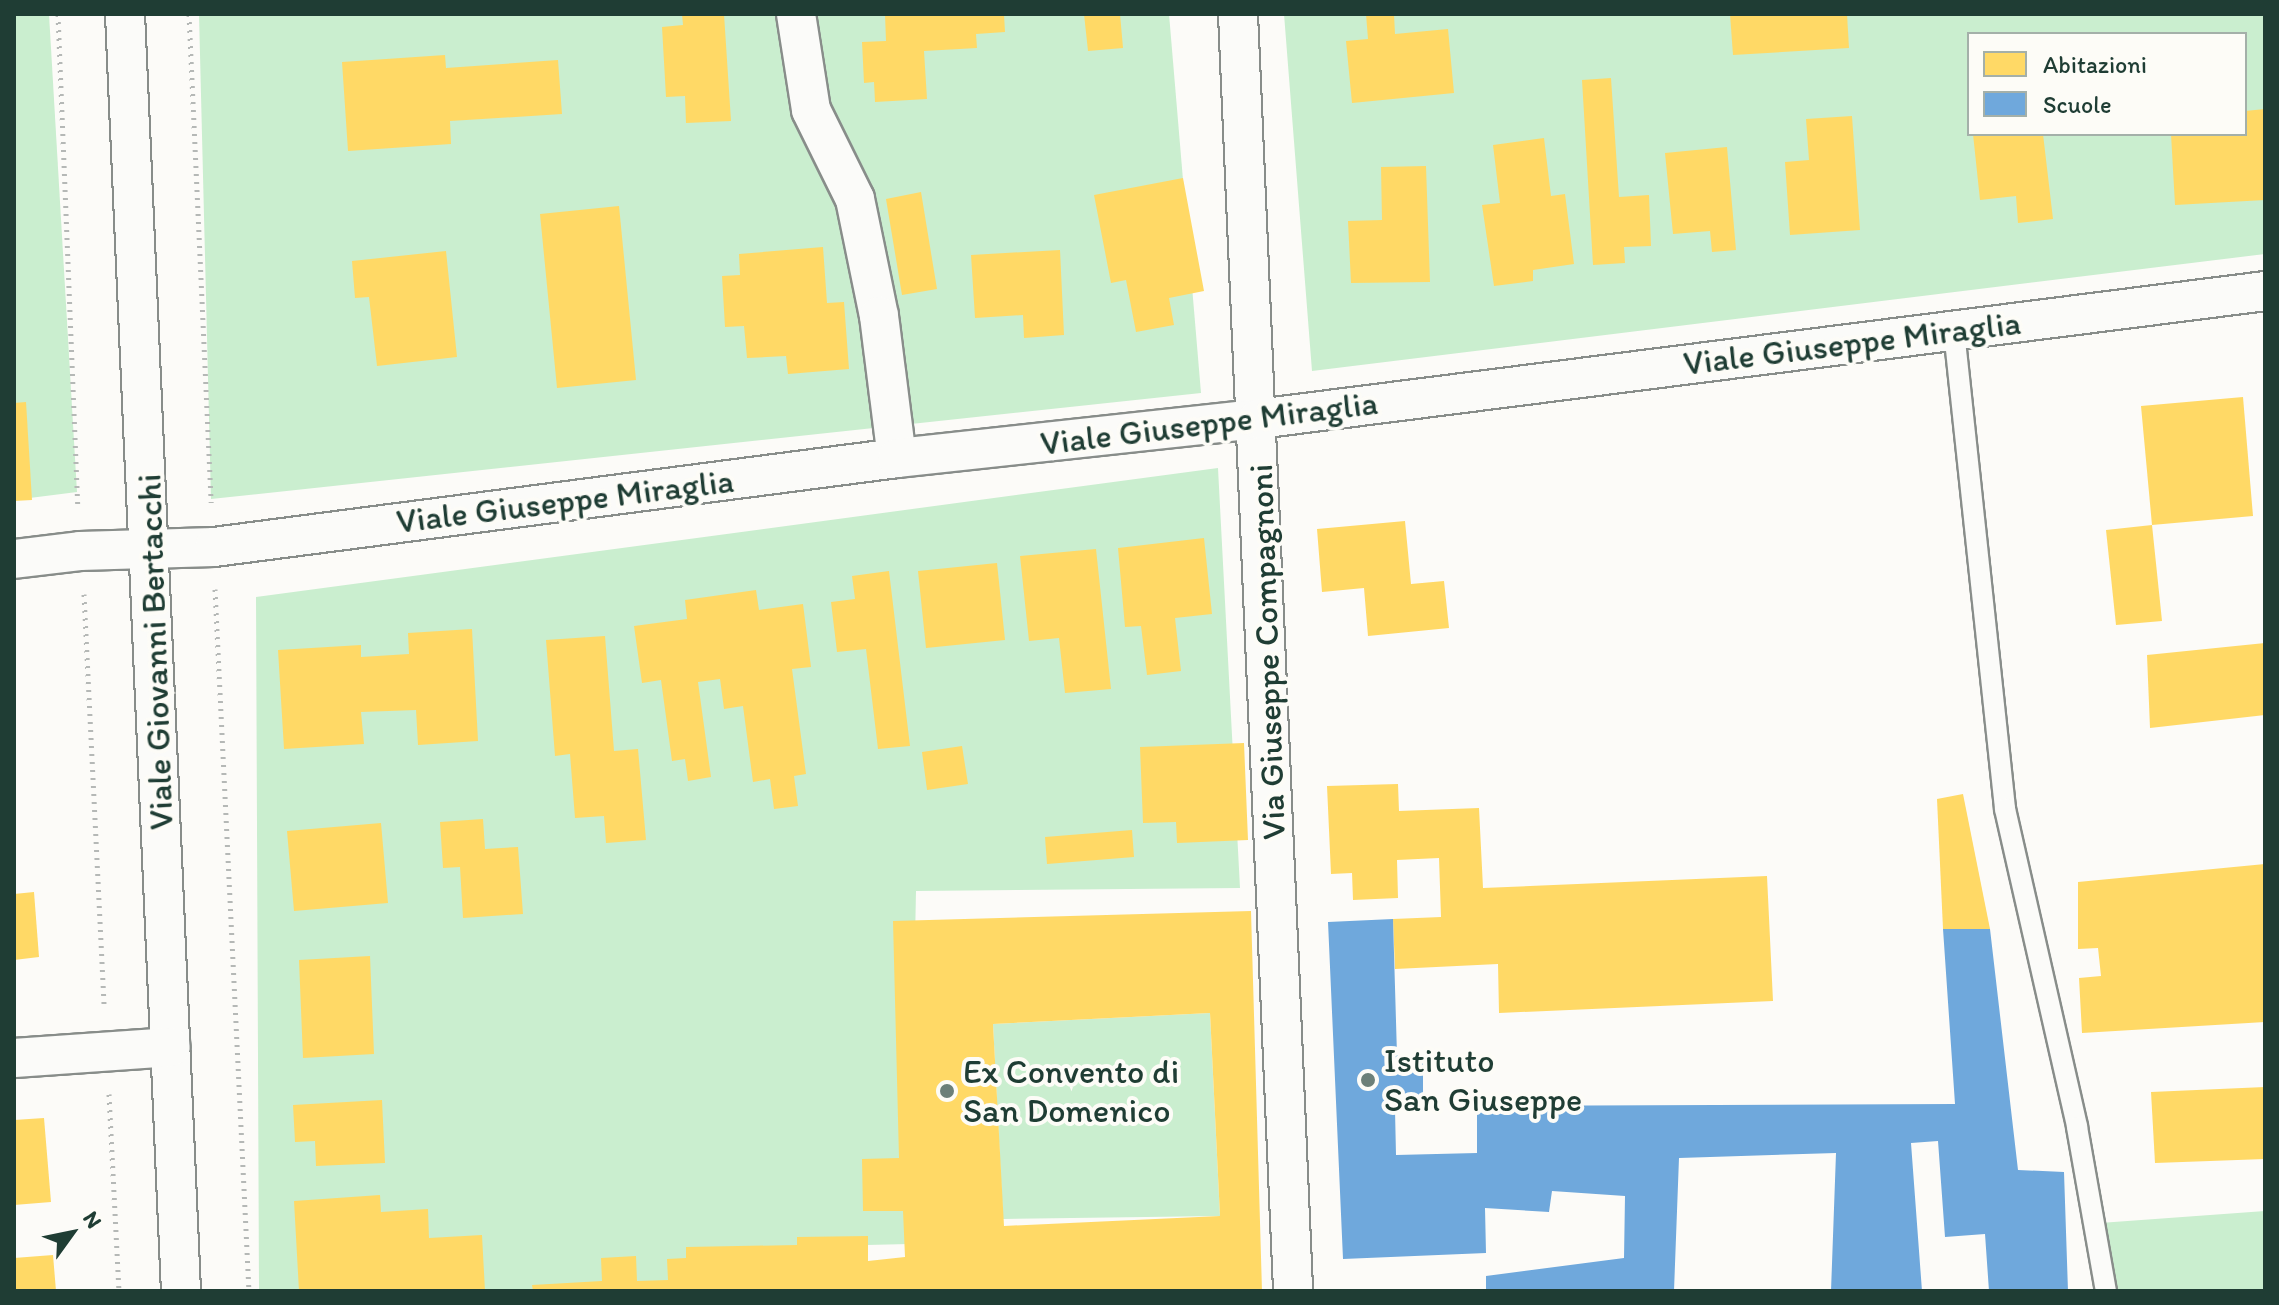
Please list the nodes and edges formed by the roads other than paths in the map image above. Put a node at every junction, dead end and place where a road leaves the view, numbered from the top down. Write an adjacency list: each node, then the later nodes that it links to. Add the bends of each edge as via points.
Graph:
1 (125, 14): 8 (street, Viale Giovanni Bertacchi)
2 (796, 14): 7 (street, via 811,110 855,199 879,316)
3 (1238, 14): 6 (street, Via Giuseppe Compagnoni)
4 (2265, 291): 5 (street, Viale Giuseppe Miraglia)
5 (1954, 331): 6 (street, Viale Giuseppe Miraglia); 14 (lane, via 2005,809 2077,1127)
6 (1258, 419): 7 (street, Viale Giuseppe Miraglia); 13 (street, Via Giuseppe Compagnoni)
7 (897, 458): 8 (street, Viale Giuseppe Miraglia)
8 (152, 552): 9 (street, Viale Giuseppe Miraglia, via 80,551); 10 (street, Viale Giovanni Bertacchi)
9 (14, 559)
10 (171, 1047): 11 (street); 12 (street, Viale Giovanni Bertacchi)
11 (14, 1058)
12 (181, 1291)
13 (1293, 1291)
14 (2106, 1291)

